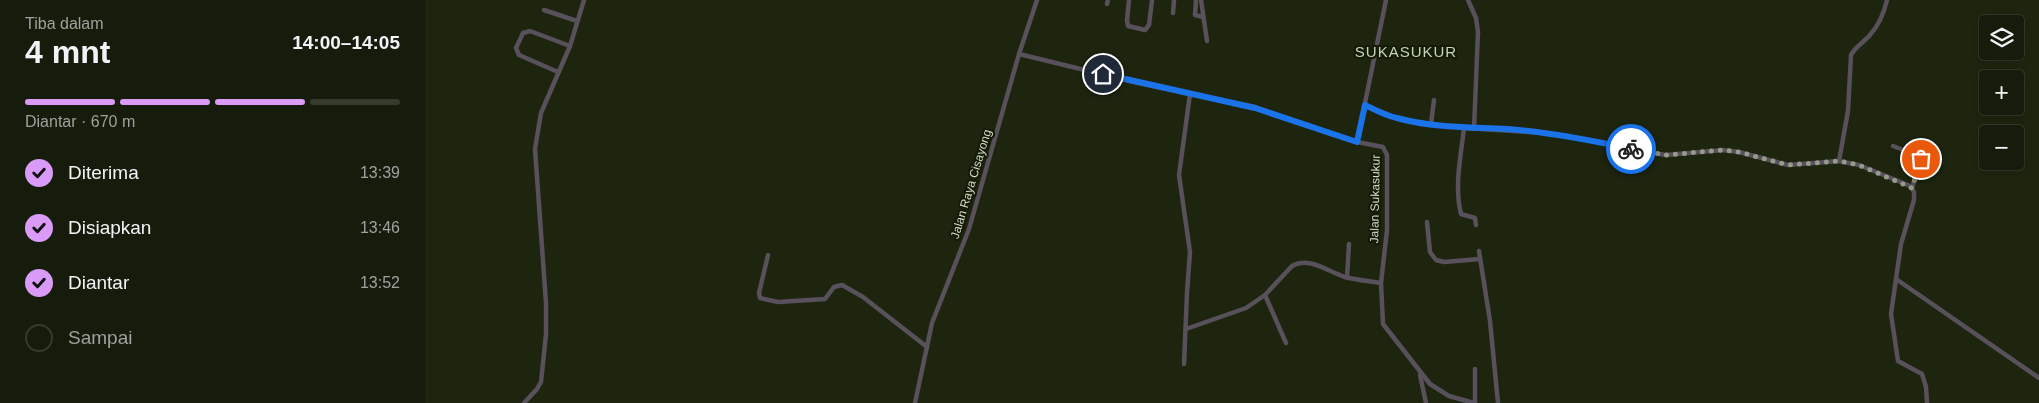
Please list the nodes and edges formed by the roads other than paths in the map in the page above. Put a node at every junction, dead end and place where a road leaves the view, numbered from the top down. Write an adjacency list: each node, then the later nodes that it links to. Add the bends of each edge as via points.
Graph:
1 (584, 0): 14 (street)
2 (1037, 0): 17 (street, Jalan Raya Cisayong)
3 (1129, 0): 4 (street, via 1129,26 1145,30 1149,25)
4 (1152, 0)
5 (1174, 0): 12 (street)
6 (1196, 0): 13 (street, via 1195,15)
7 (1201, 0): 13 (street)
8 (1386, 0): 21 (street)
9 (1468, 0): 24 (street, via 1478,32)
10 (1887, 0): 27 (street, via 1879,23 1851,55 1848,111)
11 (544, 10): 14 (street)
12 (1173, 13)
13 (1203, 17): 15 (street)
14 (577, 21): 16 (street)
15 (1207, 41)
16 (570, 46): 18 (street); 18 (street, via 526,32 516,48 519,55)
17 (1019, 54): 19 (street, Jalan Sukasukur); 41 (street, Jalan Raya Cisayong, via 969,229 941,298)
18 (558, 72): 47 (street, via 541,114 535,150 545,274 545,358 541,382)
19 (1190, 94): 25 (street, Jalan Sukasukur, via 1255,108); 39 (street, via 1179,175 1191,252)
20 (1434, 100): 22 (street)
21 (1365, 105): 22 (street, via 1396,118); 25 (street)
22 (1431, 124): 23 (street)
23 (1464, 128): 24 (street); 30 (street, via 1459,168 1460,207 1463,215 1475,218)
24 (1474, 128): 27 (street, via 1545,133 1666,155 1723,150 1788,165)
25 (1357, 142): 37 (street, Jalan Sukasukur, via 1379,145 1387,155 1387,230)
26 (1893, 146): 28 (street, via 1921,157)
27 (1839, 161): 28 (street, via 1859,165)
28 (1912, 188): 36 (street, via 1914,200 1901,244)
29 (1427, 222): 34 (street, via 1430,252 1436,260)
30 (1476, 225)
31 (1349, 244): 35 (street)
32 (1479, 251): 34 (street)
33 (767, 254): 41 (street, via 759,293 761,298 778,302 825,299 834,287 842,285 863,297)
34 (1480, 259): 51 (street)
35 (1347, 278): 37 (street); 38 (street, via 1314,264 1298,263)
36 (1896, 279): 45 (street); 52 (street, via 1890,319 1895,352 1901,364 1914,368 1925,377)
37 (1381, 283): 44 (street, Jalan Sukasukur, via 1383,324)
38 (1265, 295): 39 (street, via 1236,313); 40 (street)
39 (1186, 329): 42 (street)
40 (1286, 343)
41 (927, 347): 48 (street, Jalan Raya Cisayong)
42 (1184, 364)
43 (1475, 369): 50 (street)
44 (1420, 372): 46 (street, Jalan Sukasukur, via 1430,384); 49 (street)
45 (2039, 378)
46 (1457, 401): 50 (street, Jalan Sukasukur)
47 (524, 403)
48 (915, 403)
49 (1426, 403)
50 (1474, 403)
51 (1498, 403)
52 (1927, 403)

